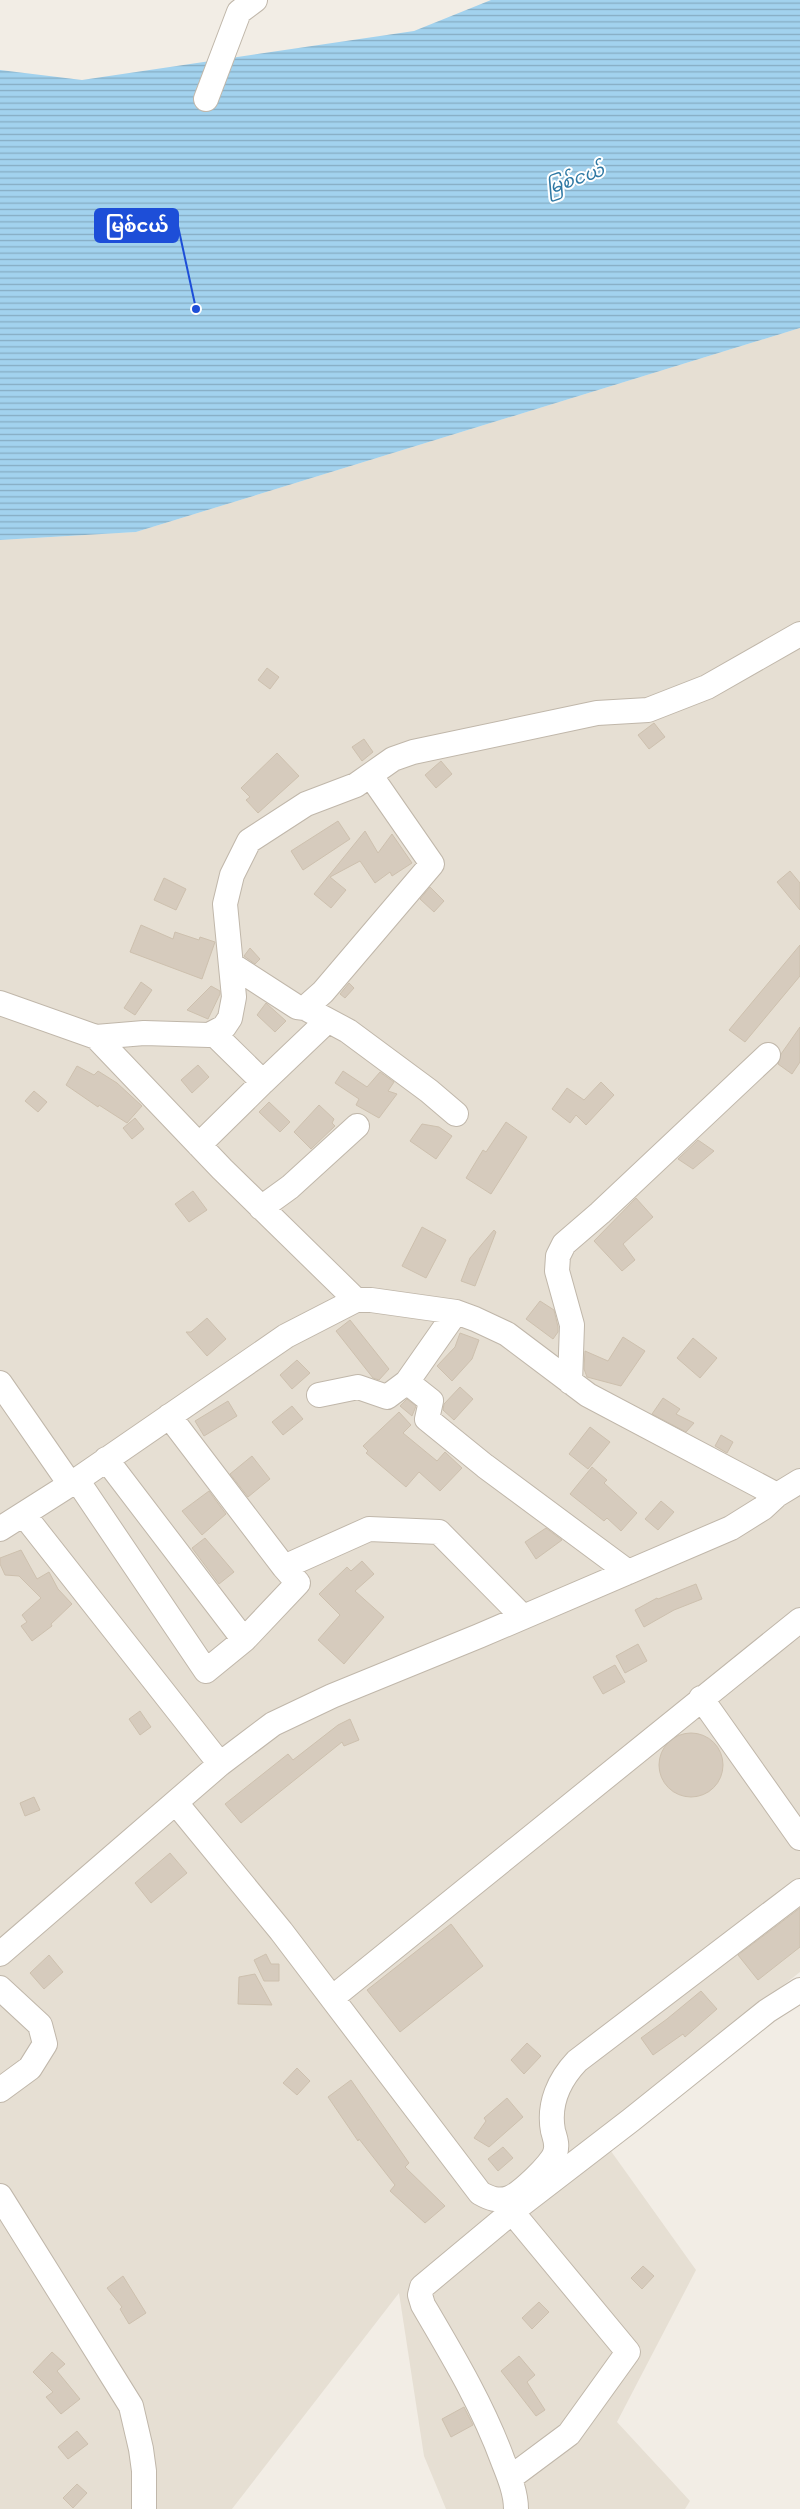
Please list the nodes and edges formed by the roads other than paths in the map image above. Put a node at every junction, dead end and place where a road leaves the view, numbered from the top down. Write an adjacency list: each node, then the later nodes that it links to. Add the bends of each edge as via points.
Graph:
1 (256, 0): 2 (street, via 239,12)
2 (206, 99)
3 (800, 634): 4 (street, via 707,687 648,710 597,713 414,752 393,759)
4 (371, 776): 5 (street, via 306,804 249,841 232,875 225,904); 7 (street, via 432,864 323,992)
5 (232, 965): 7 (street, via 297,1007); 9 (street, via 234,997 230,1018)
6 (0, 1003): 10 (street)
7 (305, 1008): 8 (street)
8 (327, 1021): 12 (street); 13 (street, via 348,1031)
9 (214, 1033): 10 (street); 12 (street)
10 (96, 1037): 15 (street)
11 (768, 1055): 20 (street, via 564,1244 558,1256 557,1271 572,1325)
12 (264, 1082): 15 (street)
13 (456, 1114)
14 (357, 1126): 16 (street, via 290,1187)
15 (199, 1145): 16 (street)
16 (261, 1208): 17 (street)
17 (356, 1300): 18 (street); 23 (street, via 286,1336)
18 (456, 1312): 19 (street); 20 (street, via 506,1334)
19 (407, 1382): 22 (street, via 387,1397 358,1387); 31 (street, via 431,1401 427,1419)
20 (570, 1382): 27 (street, via 613,1409)
21 (0, 1383): 26 (street)
22 (319, 1395)
23 (169, 1416): 24 (street); 30 (street)
24 (106, 1459): 26 (street); 34 (street)
25 (800, 1481): 27 (street)
26 (73, 1482): 28 (street); 34 (street, via 206,1671)
27 (778, 1495): 31 (street, via 731,1528)
28 (24, 1515): 29 (street); 36 (street)
29 (0, 1529)
30 (284, 1567): 32 (street, via 369,1529 439,1532); 34 (street, via 298,1583)
31 (628, 1572): 32 (street)
32 (522, 1616): 36 (street, via 273,1724)
33 (800, 1620): 35 (street)
34 (244, 1640)
35 (701, 1698): 38 (street); 43 (street)
36 (220, 1764): 37 (street)
37 (176, 1803): 40 (street); 43 (street)
38 (800, 1838)
39 (800, 1890): 43 (street, via 566,2072 557,2088 552,2116 555,2154 547,2166 507,2199 492,2199 480,2193)
40 (0, 1954)
41 (0, 1988): 44 (street, via 40,2025 45,2044 30,2068)
42 (800, 1990): 46 (street, via 767,2011)
43 (332, 1998)
44 (0, 2090)
45 (0, 2196): 48 (street, via 131,2406 144,2471)
46 (512, 2212): 47 (street, via 432,2278 420,2295 469,2383); 47 (street, via 628,2352 569,2434)
47 (510, 2478): 49 (street)
48 (144, 2509)
49 (516, 2509)

